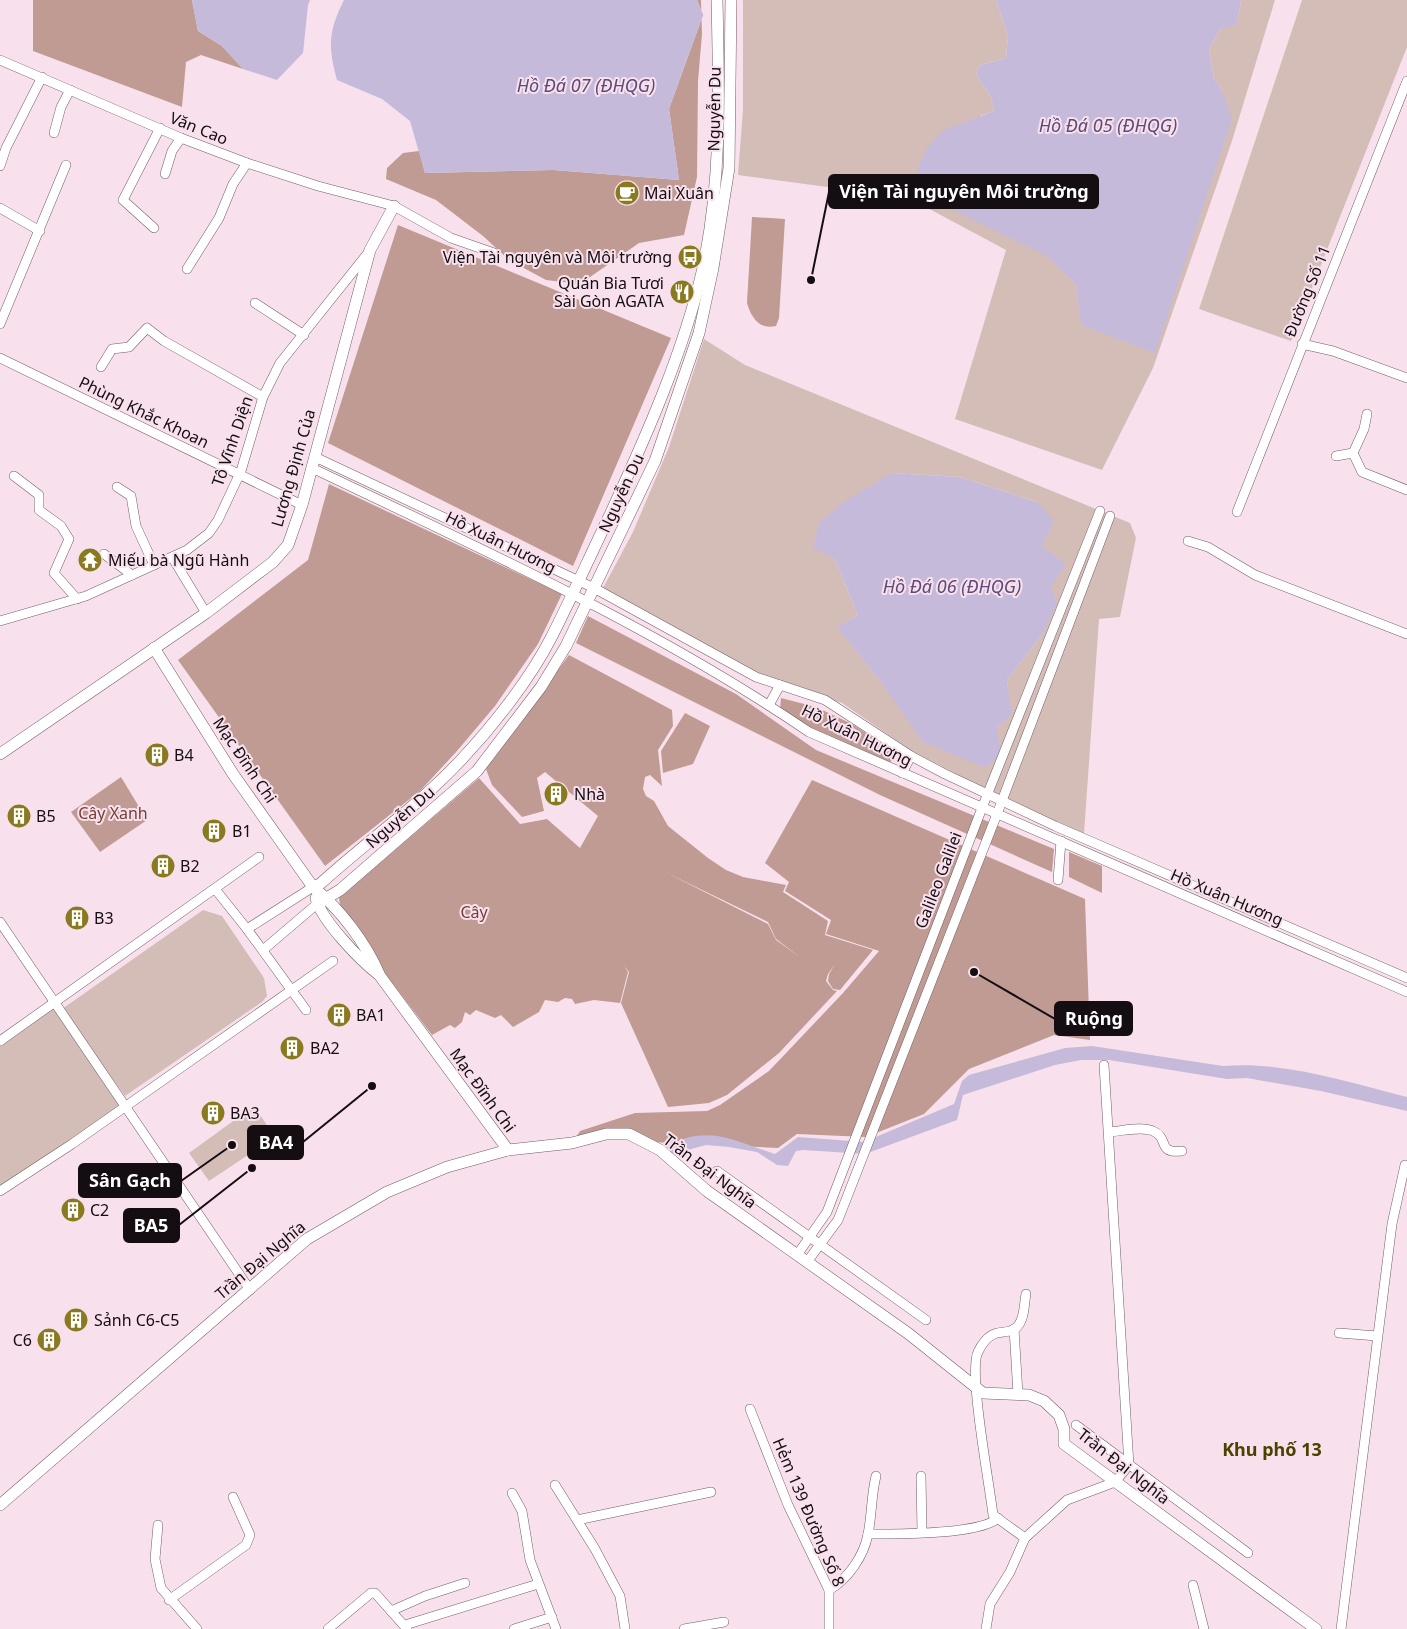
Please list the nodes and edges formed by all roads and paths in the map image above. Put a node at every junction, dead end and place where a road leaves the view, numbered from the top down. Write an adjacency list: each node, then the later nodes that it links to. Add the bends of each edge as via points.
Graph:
1 (717, 0): 23 (street, Nguyễn Du, via 720,125 717,167 703,266)
2 (731, 0): 24 (street, Nguyễn Du, via 729,168)
3 (0, 60): 4 (street, Văn Cao)
4 (42, 77): 6 (street, Văn Cao); 12 (street)
5 (1407, 81): 26 (street, Đường Số 11)
6 (70, 90): 7 (street, Văn Cao); 8 (street, via 61,106)
7 (160, 128): 9 (street, Văn Cao); 16 (street, via 123,200)
8 (54, 133)
9 (181, 138): 10 (street, Văn Cao); 13 (street, via 172,151)
10 (247, 163): 14 (street, Văn Cao); 20 (street, via 233,184 219,218)
11 (66, 165): 17 (street)
12 (0, 166)
13 (165, 174)
14 (394, 206): 18 (street, Lương Định Của); 19 (street, Văn Cao, via 451,238)
15 (0, 208): 17 (street)
16 (154, 228)
17 (40, 231): 22 (street)
18 (370, 250): 25 (street, Tô Vĩnh Diện); 34 (street, Lương Định Của)
19 (494, 253)
20 (187, 269)
21 (255, 303): 25 (street)
22 (0, 324)
23 (687, 327): 24 (street); 48 (street, Nguyễn Du, via 633,464)
24 (699, 333): 49 (street, Nguyễn Du, via 655,462)
25 (304, 335): 30 (street, Tô Vĩnh Diện, via 280,363)
26 (1302, 344): 29 (street, via 1332,351); 41 (street, Đường Số 11)
27 (0, 358): 35 (street, Phùng Khắc Khoan)
28 (101, 367): 30 (street, via 112,348 129,347 147,328)
29 (1407, 378)
30 (263, 397): 35 (street, Tô Vĩnh Diện)
31 (1367, 414): 32 (street)
32 (1353, 453): 33 (street); 38 (street, via 1362,472)
33 (1336, 456)
34 (313, 462): 39 (street, Lương Định Của); 48 (street, Hồ Xuân Hương); 50 (street, Hồ Xuân Hương)
35 (239, 475): 39 (street, Phùng Khắc Khoan); 45 (street, Tô Vĩnh Diện, via 209,534)
36 (14, 476): 51 (street, via 38,495 39,510 61,526 69,540 54,573)
37 (117, 487): 46 (street, via 132,499 136,526)
38 (1407, 490)
39 (302, 505): 53 (street, Lương Định Của, via 288,545 273,562)
40 (1100, 511): 64 (street, Galileo Galilei)
41 (1237, 512)
42 (1110, 516): 65 (street, Galileo Galilei)
43 (1188, 541): 55 (street, via 1208,547 1255,575)
44 (104, 554): 47 (street)
45 (172, 557): 46 (street, Tô Vĩnh Diện); 53 (street)
46 (154, 565): 47 (street, Tô Vĩnh Diện)
47 (132, 575): 51 (street, Tô Vĩnh Diện)
48 (578, 581): 49 (street, Hồ Xuân Hương); 50 (street, Nguyễn Du)
49 (594, 588): 52 (street, Nguyễn Du); 59 (street, Hồ Xuân Hương, via 756,677)
50 (572, 593): 52 (street, Hồ Xuân Hương); 56 (street, Nguyễn Du)
51 (77, 599): 54 (street, Tô Vĩnh Diện)
52 (587, 601): 57 (street, Nguyễn Du); 60 (street, Hồ Xuân Hương)
53 (206, 613): 58 (street, Lương Định Của)
54 (0, 621)
55 (1407, 634)
56 (551, 638): 57 (street); 71 (street, Nguyễn Du, via 521,684 462,760 417,802 320,884)
57 (566, 646): 73 (street, Nguyễn Du, via 541,687 477,771 340,890)
58 (154, 648): 61 (street, Lương Định Của); 71 (street, Mạc Đĩnh Chi, via 233,774)
59 (780, 685): 60 (street); 62 (street, Hồ Xuân Hương, via 825,700)
60 (769, 704): 63 (street, Hồ Xuân Hương, via 809,732)
61 (0, 754)
62 (911, 756): 63 (street); 64 (street, Hồ Xuân Hương)
63 (902, 773): 66 (street, Hồ Xuân Hương)
64 (987, 794): 65 (street, Hồ Xuân Hương); 66 (street, Galileo Galilei)
65 (1002, 801): 67 (street, Galileo Galilei); 77 (street, Hồ Xuân Hương)
66 (982, 808): 67 (street, Hồ Xuân Hương); 94 (street, Galileo Galilei)
67 (997, 814): 68 (street, Hồ Xuân Hương); 95 (street, Galileo Galilei)
68 (1061, 841): 70 (street); 79 (street, Hồ Xuân Hương)
69 (259, 858): 72 (street)
70 (1058, 880)
71 (312, 887): 73 (street, Mạc Đĩnh Chi); 75 (street)
72 (214, 889): 75 (street); 83 (street)
73 (321, 900): 76 (street); 89 (street, Mạc Đĩnh Chi, via 370,953 380,976)
74 (0, 922): 83 (street)
75 (247, 929): 76 (street)
76 (263, 950): 81 (street)
77 (1361, 958): 79 (street); 80 (street, Hồ Xuân Hương)
78 (333, 960): 81 (street)
79 (1356, 969): 82 (street, Hồ Xuân Hương)
80 (1407, 978)
81 (292, 990): 84 (street); 87 (street)
82 (1407, 992)
83 (54, 1002): 85 (street); 87 (street)
84 (306, 1010)
85 (0, 1041)
86 (1104, 1065): 88 (street)
87 (126, 1107): 93 (street); 100 (street)
88 (1109, 1132): 90 (street, via 1152,1130 1159,1135 1167,1150); 110 (street)
89 (508, 1150): 98 (street, Trần Đại Nghĩa, via 572,1143 606,1134 629,1134 660,1150 707,1191); 100 (street, Trần Đại Nghĩa, via 447,1167 387,1192 307,1240)
90 (1182, 1150)
91 (1405, 1165): 105 (street, via 1392,1224)
92 (717, 1171): 96 (street)
93 (0, 1191)
94 (831, 1202): 95 (street); 96 (street, Galileo Galilei)
95 (843, 1208): 97 (street, Galileo Galilei)
96 (810, 1236): 97 (street); 98 (street, Galileo Galilei)
97 (820, 1244): 99 (street, Galileo Galilei); 102 (street)
98 (796, 1255): 99 (street, Trần Đại Nghĩa)
99 (808, 1262): 106 (street, Trần Đại Nghĩa)
100 (250, 1290): 118 (street, Trần Đại Nghĩa)
101 (1026, 1294): 103 (street, via 1020,1323)
102 (926, 1320)
103 (1014, 1329): 106 (street, via 996,1332 984,1342 976,1354); 107 (street)
104 (1339, 1333): 105 (street)
105 (1377, 1336): 145 (street)
106 (974, 1385): 107 (street, Trần Đại Nghĩa, via 983,1393); 119 (street, via 994,1515)
107 (1018, 1394): 113 (street, Trần Đại Nghĩa, via 1029,1395 1059,1415 1064,1429 1064,1444)
108 (750, 1409): 129 (street, Hẻm 139 Đường Số 8, via 788,1505)
109 (1076, 1426): 110 (street)
110 (1129, 1465): 113 (street); 125 (street)
111 (876, 1476): 123 (street, via 871,1493)
112 (921, 1476): 122 (street)
113 (1115, 1482): 124 (street, via 1067,1500); 144 (street, Trần Đại Nghĩa)
114 (555, 1485): 120 (street)
115 (711, 1492): 120 (street)
116 (512, 1493): 127 (street, via 522,1511 530,1560)
117 (233, 1497): 130 (street, via 250,1535 246,1545)
118 (0, 1505)
119 (998, 1518): 122 (street, via 987,1526); 124 (street)
120 (577, 1520): 139 (street, via 620,1596)
121 (158, 1525): 130 (street, via 155,1559 160,1588)
122 (922, 1532): 123 (street)
123 (868, 1534): 129 (street, via 864,1548 842,1583)
124 (1025, 1538): 142 (street, via 1010,1572 990,1604)
125 (1248, 1553)
126 (465, 1583): 131 (street)
127 (538, 1584): 132 (street); 134 (street)
128 (1193, 1585): 143 (street)
129 (829, 1590): 141 (street, Hẻm 139 Đường Số 8)
130 (169, 1600): 135 (street)
131 (391, 1611): 134 (street); 136 (street, via 372,1592)
132 (552, 1617): 137 (street); 138 (street)
133 (724, 1622): 140 (street)
134 (406, 1627)
135 (197, 1629)
136 (328, 1629)
137 (514, 1629)
138 (556, 1629)
139 (625, 1629)
140 (684, 1629)
141 (829, 1629)
142 (986, 1629)
143 (1204, 1629)
144 (1316, 1629)
145 (1341, 1629)

